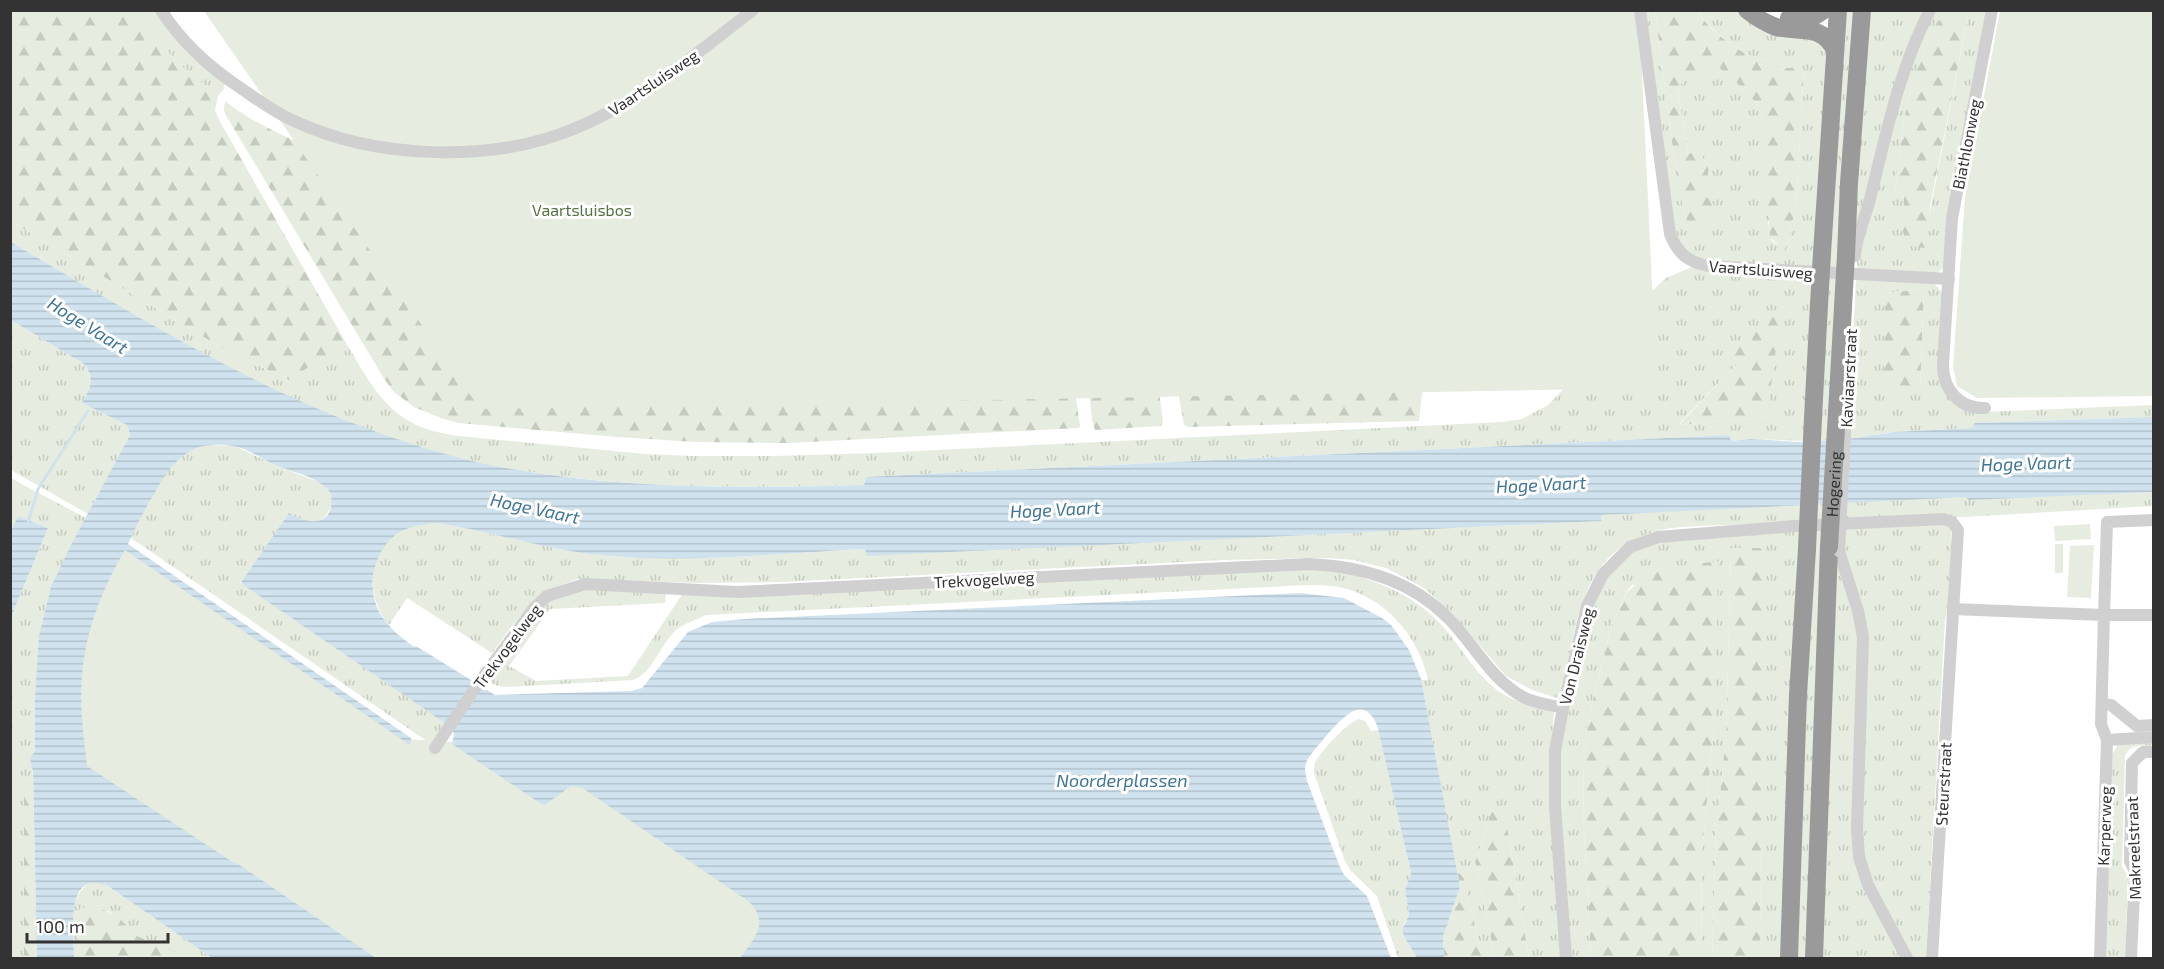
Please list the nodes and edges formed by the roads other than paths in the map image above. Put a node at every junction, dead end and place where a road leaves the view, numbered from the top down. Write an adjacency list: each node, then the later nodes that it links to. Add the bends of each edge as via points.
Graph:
1 (161, 10): 2 (street, Vaartsluisweg, via 174,31 202,59 292,120 339,138 392,150 456,153 537,141 622,106)
2 (753, 10)
3 (1640, 10): 13 (street, Vaartsluisweg, via 1670,234 1681,254 1709,266)
4 (1747, 10): 11 (highway, via 1778,27 1818,33 1827,38)
5 (1765, 10): 6 (highway, via 1784,18 1805,20)
6 (1824, 10)
7 (1838, 10): 11 (highway, Hogering)
8 (1862, 10): 12 (highway, Hogering, via 1849,183)
9 (1930, 10): 12 (street, via 1894,101 1867,211)
10 (1992, 10): 13 (street, Biathlonweg, via 1954,208)
11 (1834, 50): 29 (highway, Hogering, bridge, via 1798,696)
12 (1850, 256): 17 (highway, Hogering, bridge)
13 (1949, 279): 14 (street, Biathlonweg, via 1945,382 1964,404)
14 (1985, 408)
15 (2154, 520): 19 (street, via 2107,522)
16 (1952, 522): 18 (street, Steurstraat, via 1958,530); 22 (street, Von Draisweg, via 1944,519 1712,531 1658,537 1630,547 1603,574 1587,606)
17 (1834, 549): 30 (highway, Hogering); 31 (street, via 1858,611 1863,637 1859,857 1868,885)
18 (1953, 609): 19 (street); 32 (street, Steurstraat)
19 (2104, 615): 20 (street); 21 (street)
20 (2154, 615)
21 (2102, 704): 23 (street, via 2111,705 2136,726); 25 (street)
22 (1563, 708): 26 (street, Trekvogelweg, via 1524,697 1502,682 1448,617 1423,596 1394,581 1335,565 737,592 585,584 547,596 534,608); 28 (street, Von Draisweg, via 1555,751 1555,806)
23 (2154, 725)
24 (2154, 737): 25 (street)
25 (2107, 740): 33 (street, Karperweg)
26 (435, 748)
27 (2154, 752): 34 (street, Makreelstraat, via 2143,752 2132,764)
28 (1566, 958)
29 (1789, 958)
30 (1814, 958)
31 (1907, 958)
32 (1932, 958)
33 (2100, 958)
34 (2132, 958)

